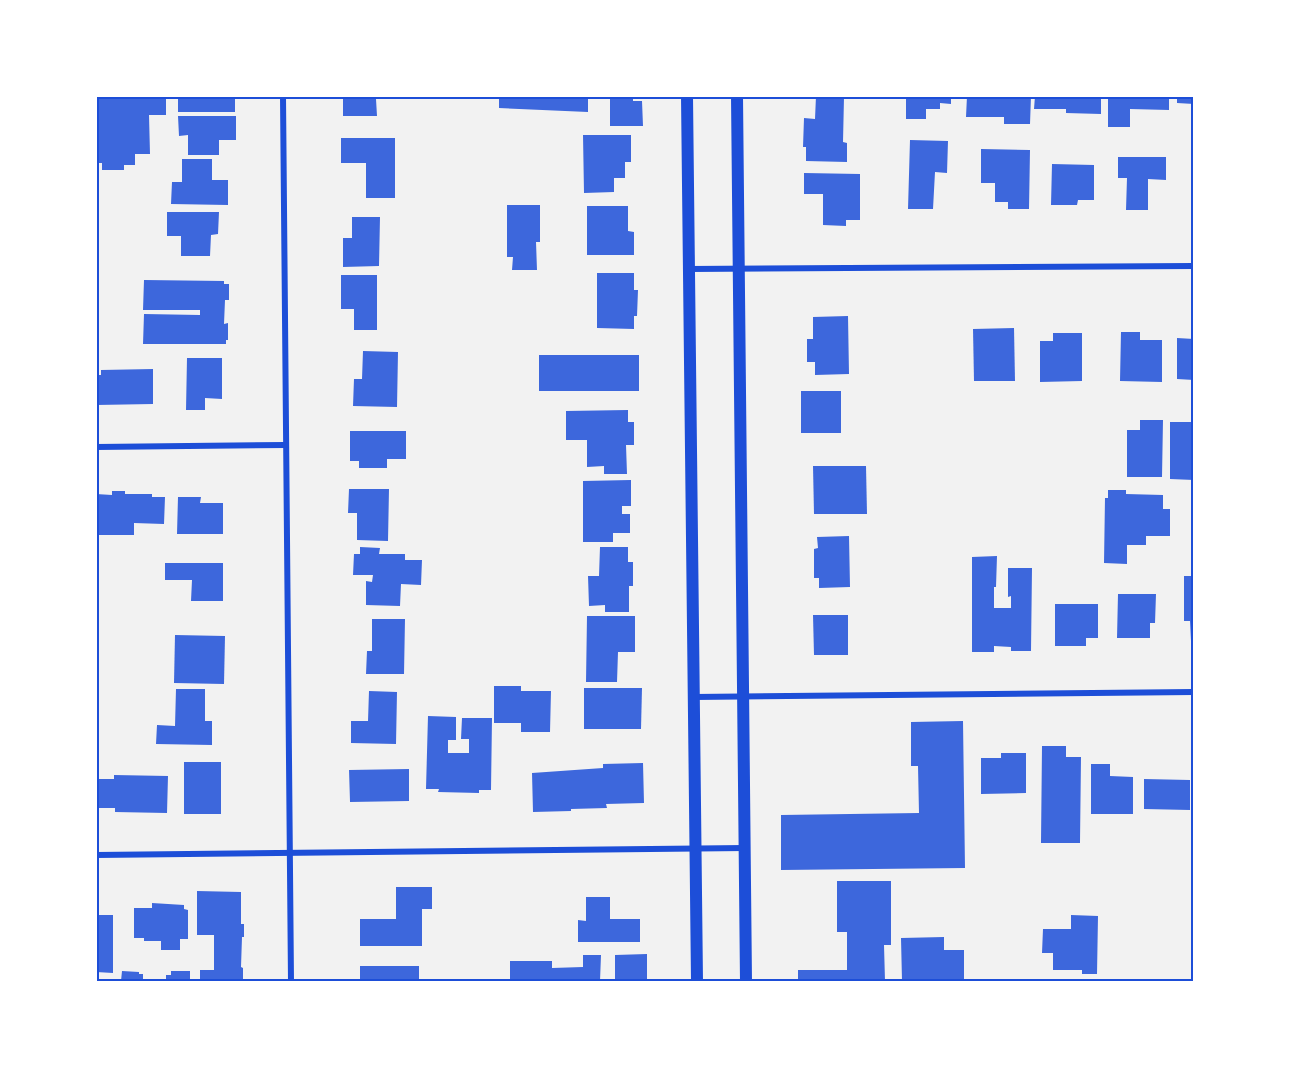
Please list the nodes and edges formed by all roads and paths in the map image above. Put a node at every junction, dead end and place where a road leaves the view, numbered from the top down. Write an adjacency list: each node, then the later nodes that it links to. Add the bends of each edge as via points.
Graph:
1 (283, 96): 7 (street)
2 (687, 96): 5 (main road)
3 (737, 96): 6 (main road)
4 (1194, 266): 6 (street)
5 (688, 269): 6 (street); 10 (main road)
6 (739, 269): 11 (main road)
7 (286, 445): 8 (street); 14 (street)
8 (96, 447)
9 (1194, 692): 11 (street)
10 (694, 697): 11 (street); 12 (main road)
11 (743, 697): 13 (main road)
12 (695, 848): 13 (street); 14 (street); 17 (main road)
13 (745, 848): 18 (main road)
14 (290, 853): 15 (street); 16 (street)
15 (96, 855)
16 (291, 981)
17 (697, 981)
18 (746, 981)

